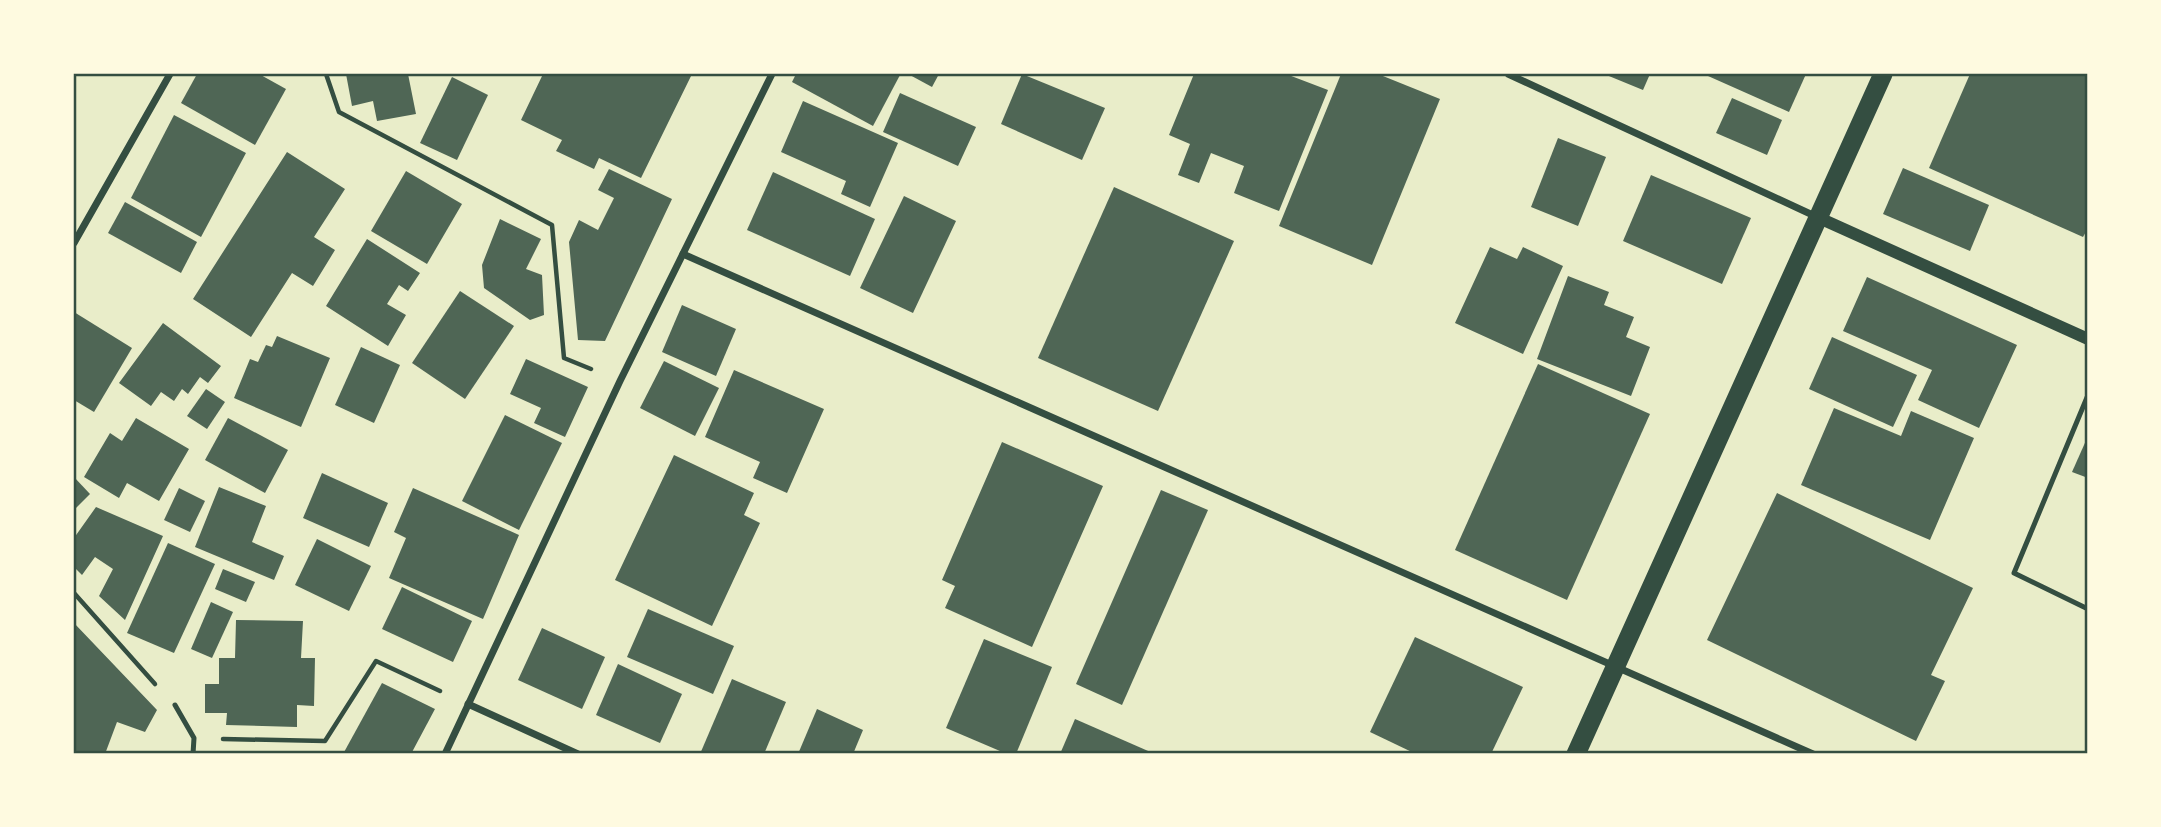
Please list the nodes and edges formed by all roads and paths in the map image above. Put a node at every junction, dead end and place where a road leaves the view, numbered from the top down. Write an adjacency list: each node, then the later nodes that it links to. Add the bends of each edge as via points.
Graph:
1 (170, 74): 7 (street)
2 (326, 74): 10 (path, via 340,112 552,225 564,358)
3 (772, 74): 8 (street)
4 (1508, 74): 6 (street)
5 (1883, 74): 6 (highway)
6 (1817, 217): 9 (street); 14 (highway)
7 (74, 243)
8 (683, 254): 10 (street); 14 (street)
9 (2088, 339)
10 (620, 381): 15 (street)
11 (2088, 395): 13 (lane, via 2014,573)
12 (74, 593): 16 (path)
13 (2088, 609)
14 (1617, 667): 21 (highway); 22 (street)
15 (468, 704): 17 (path, via 376,661 325,741); 19 (street); 20 (street)
16 (175, 705): 17 (lane)
17 (194, 738): 18 (lane)
18 (193, 754)
19 (444, 754)
20 (578, 754)
21 (1576, 754)
22 (1813, 754)

